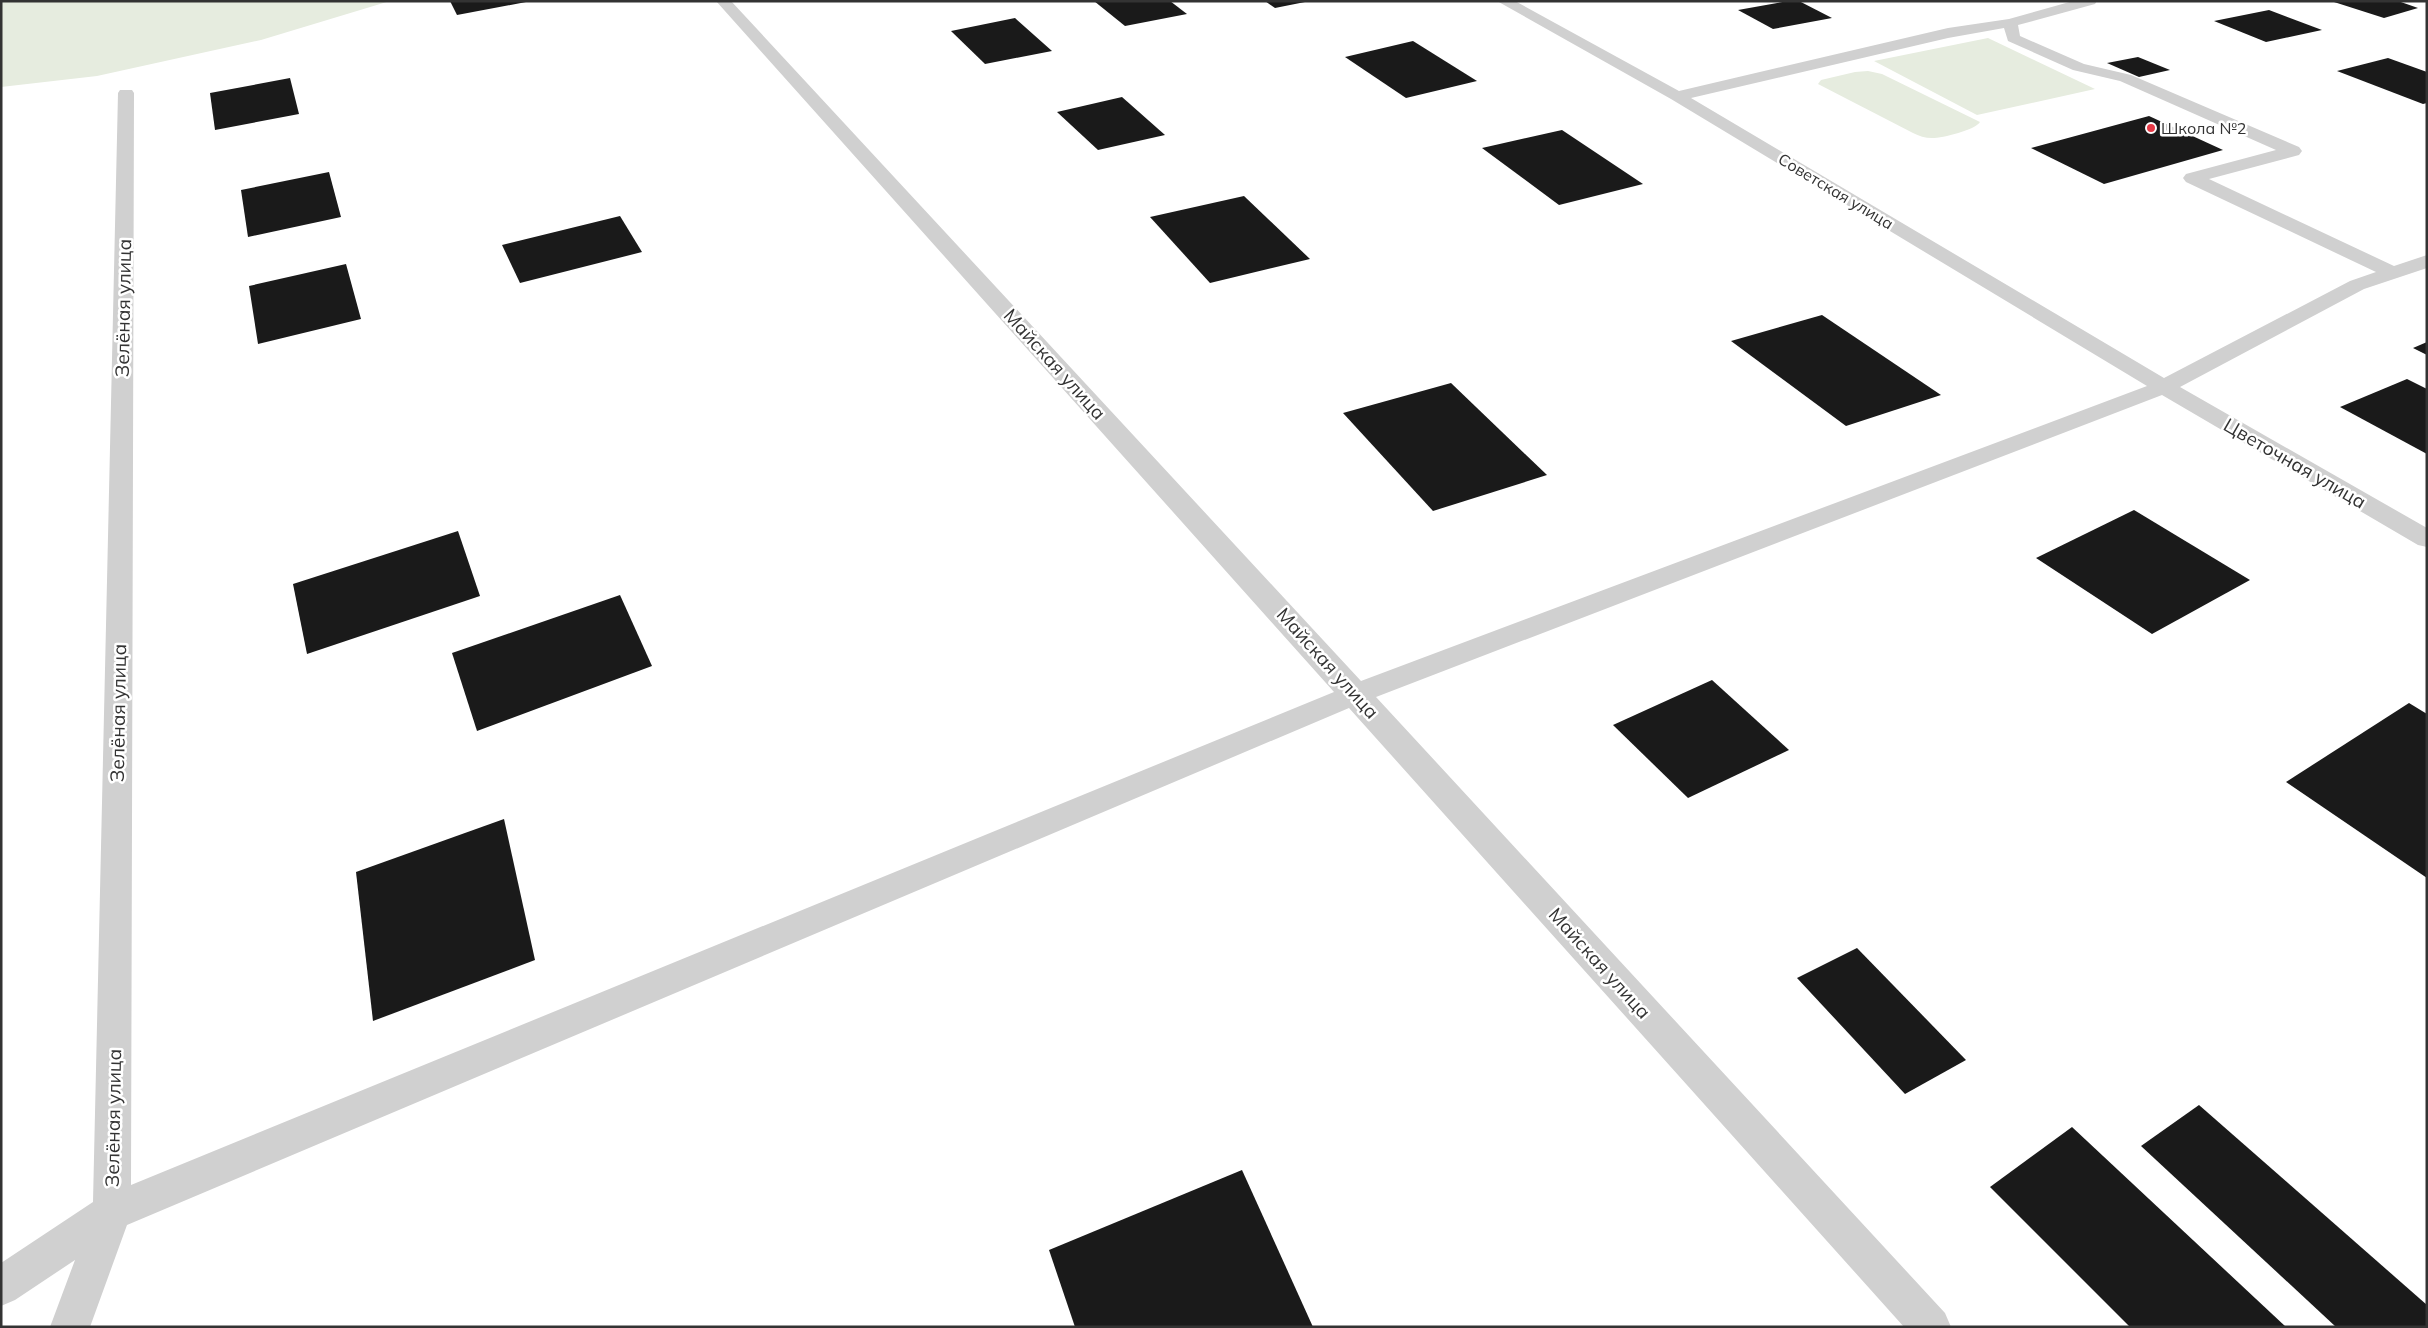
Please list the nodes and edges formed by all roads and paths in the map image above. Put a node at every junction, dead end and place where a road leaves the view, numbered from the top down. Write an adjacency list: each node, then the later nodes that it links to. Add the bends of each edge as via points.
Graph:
1 (723, 1): 11 (street, Майская улица)
2 (1504, 1): 6 (street, Советская улица)
3 (2090, 1): 4 (street)
4 (2010, 23): 6 (street, via 1948,33); 8 (street, via 2013,38 2079,67 2125,78 2293,151 2192,178)
5 (126, 93): 12 (street, Зелёная улица)
6 (1677, 96): 9 (street, Советская улица)
7 (2427, 261): 8 (street)
8 (2394, 273): 9 (street, via 2357,285)
9 (2164, 387): 10 (street, Цветочная улица); 11 (street)
10 (2427, 539)
11 (1356, 694): 12 (street); 15 (street, Майская улица)
12 (112, 1212): 13 (street); 14 (street, Зелёная улица)
13 (1, 1286)
14 (70, 1327)
15 (1931, 1327)

